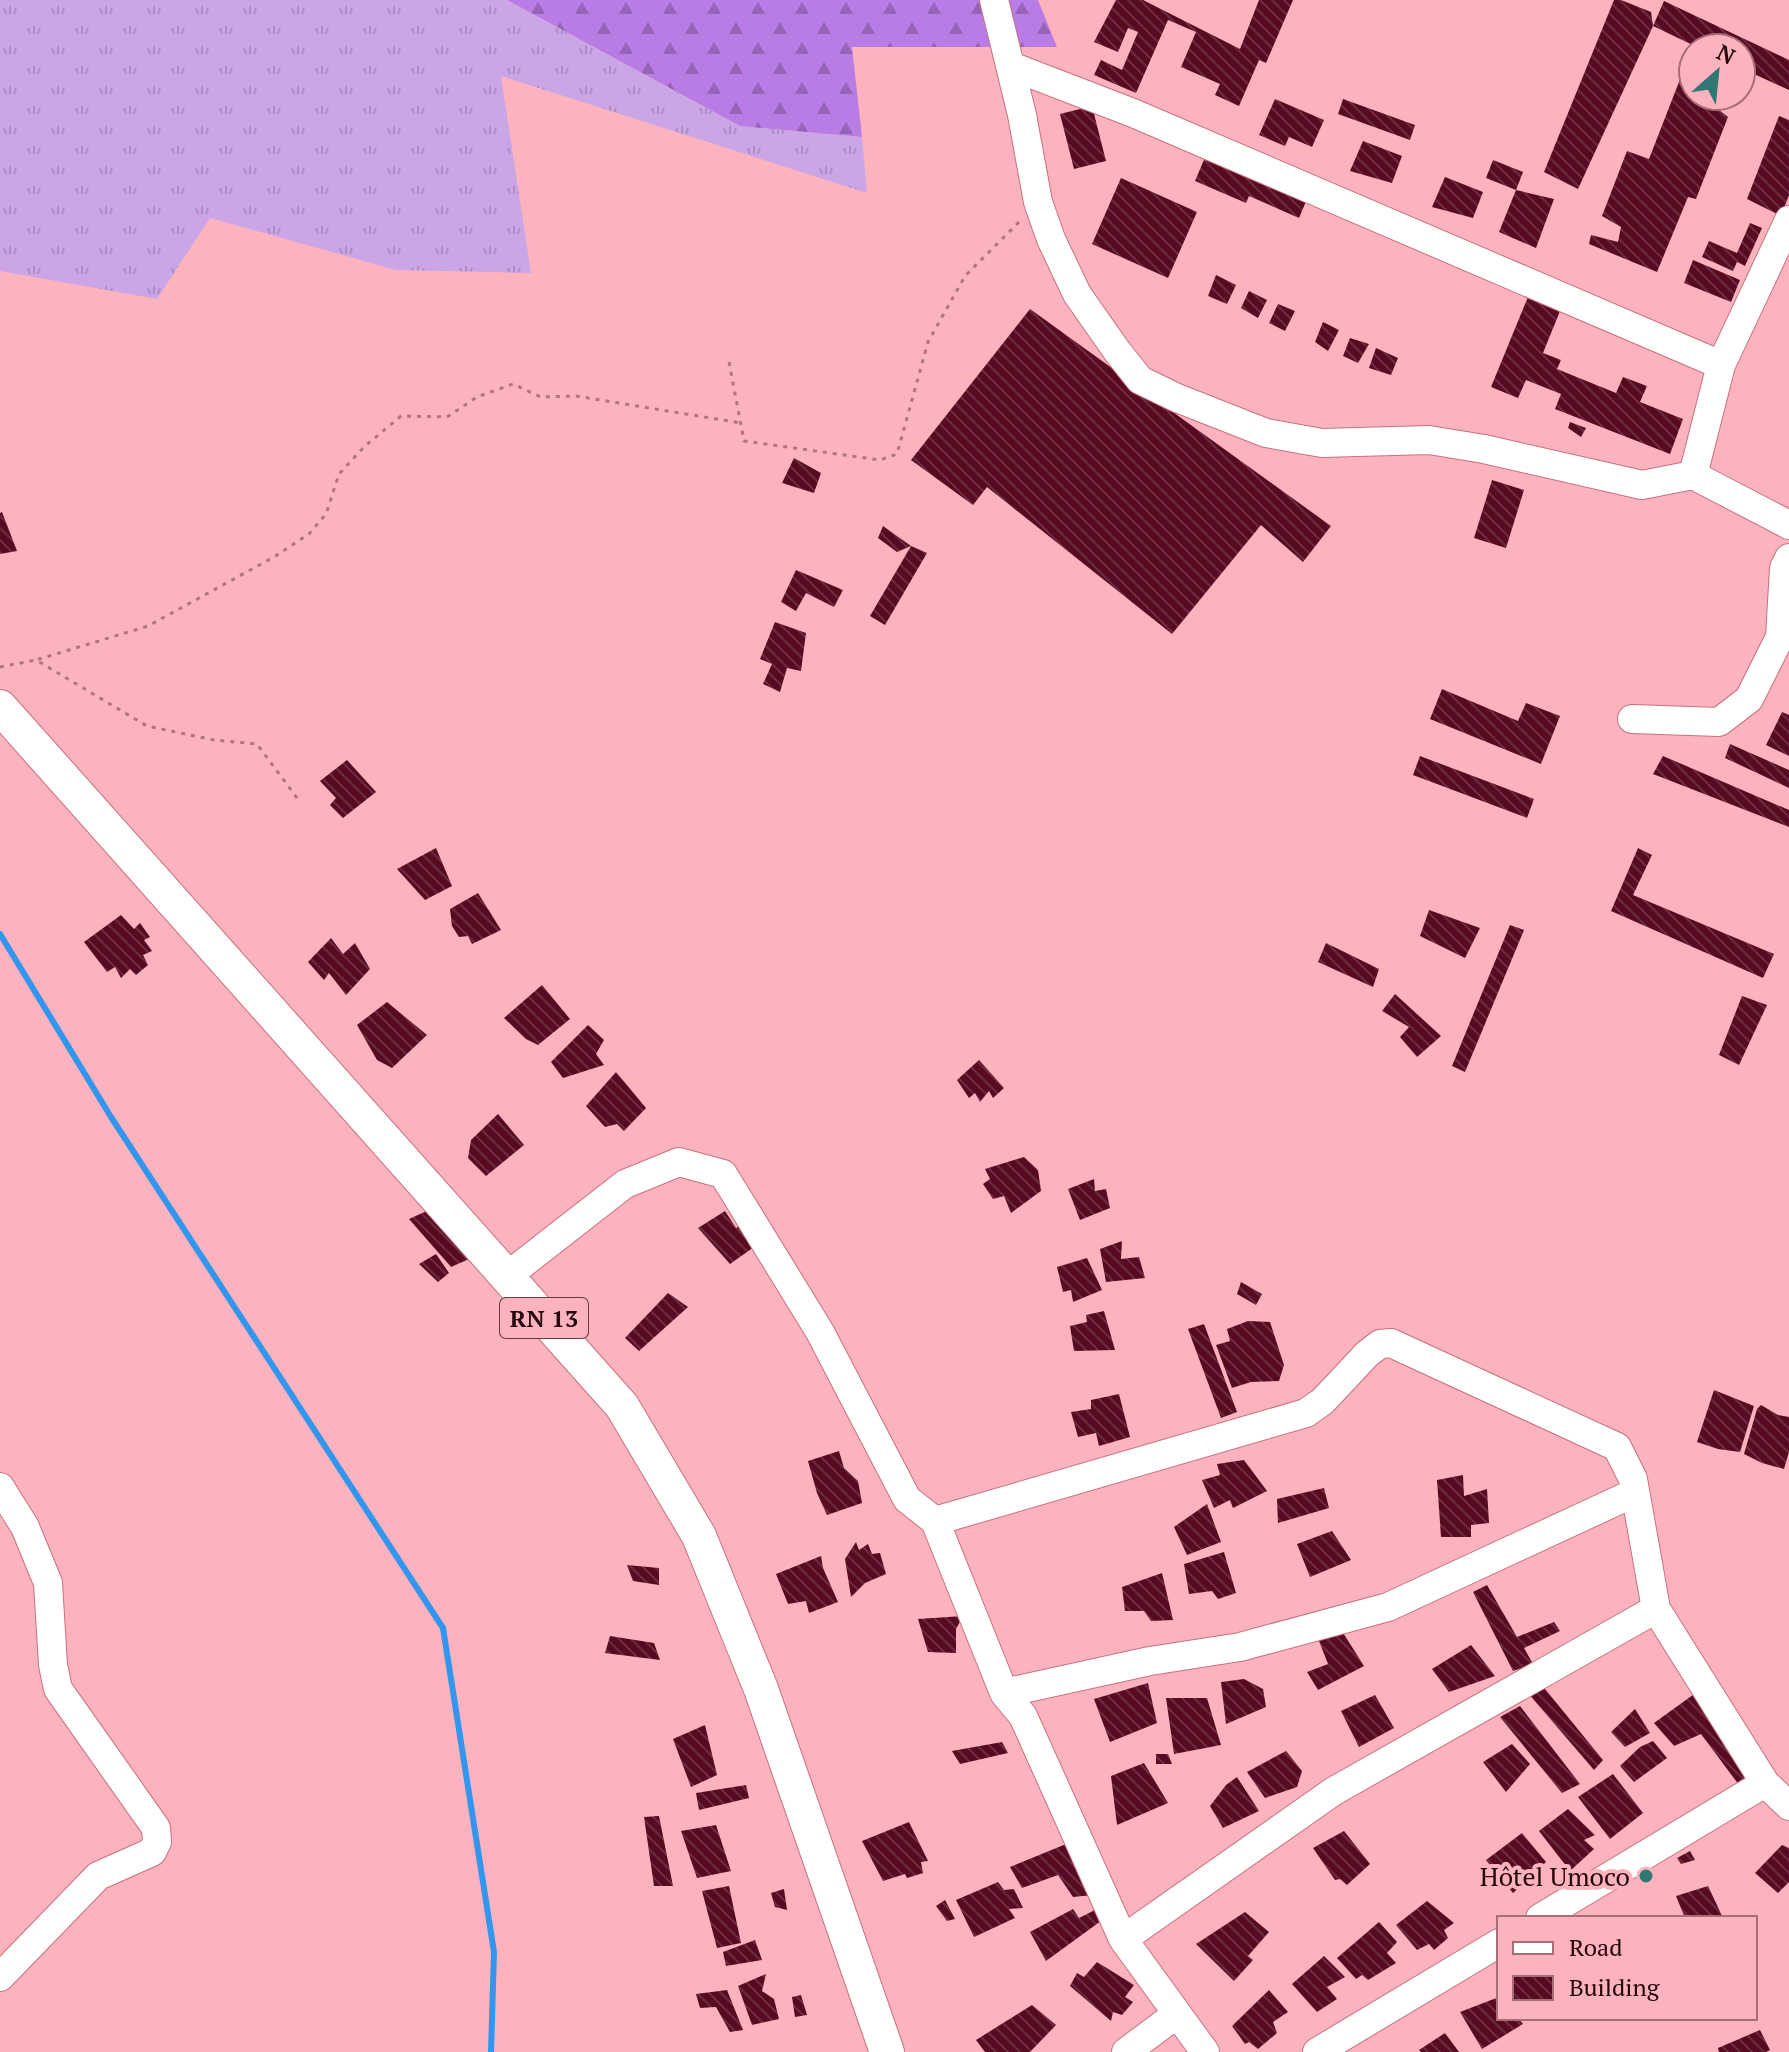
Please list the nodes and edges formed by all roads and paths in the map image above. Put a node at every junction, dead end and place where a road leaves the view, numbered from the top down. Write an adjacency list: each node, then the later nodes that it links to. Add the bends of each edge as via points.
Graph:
1 (994, 0): 2 (street)
2 (1011, 66): 3 (street); 6 (street, via 1133,113)
3 (1038, 202): 7 (path, via 965,276 928,342 897,454 880,460 744,441); 8 (street, via 1077,294 1109,340 1140,380 1177,398 1266,433 1322,443 1429,440 1642,485)
4 (1786, 232): 6 (street)
5 (729, 362): 7 (path)
6 (1721, 365): 8 (street)
7 (741, 423): 11 (path, via 576,396 541,397 513,384 477,397 447,417 401,416 339,474 326,514 309,534 148,626)
8 (1693, 475): 9 (street)
9 (1789, 525)
10 (1789, 558): 14 (street, via 1780,637 1749,699 1719,722)
11 (36, 660): 12 (path); 15 (path, via 147,726 257,744)
12 (0, 667)
13 (0, 707): 16 (main road, RN 13)
14 (1632, 719)
15 (297, 798)
16 (507, 1276): 19 (street, via 625,1184 679,1162 723,1174 820,1332 907,1499); 29 (main road, RN 13, via 622,1406 699,1536 761,1689)
17 (0, 1487): 27 (street, via 25,1527 48,1583 58,1689 157,1836 152,1852 98,1876)
18 (1634, 1493): 19 (street, via 1617,1447 1391,1343 1367,1354 1306,1413); 20 (street); 21 (street, via 1388,1607 1240,1647)
19 (935, 1521): 21 (street)
20 (1656, 1609): 22 (street); 25 (street, via 1334,1791)
21 (1004, 1693): 25 (street, via 1023,1716)
22 (1765, 1783): 23 (street); 24 (street)
23 (1789, 1806)
24 (1543, 1916)
25 (1123, 1939): 28 (street)
26 (1497, 1944): 32 (street)
27 (0, 1977)
28 (1177, 2014): 30 (street); 31 (street)
29 (887, 2052)
30 (1126, 2052)
31 (1205, 2052)
32 (1317, 2052)

